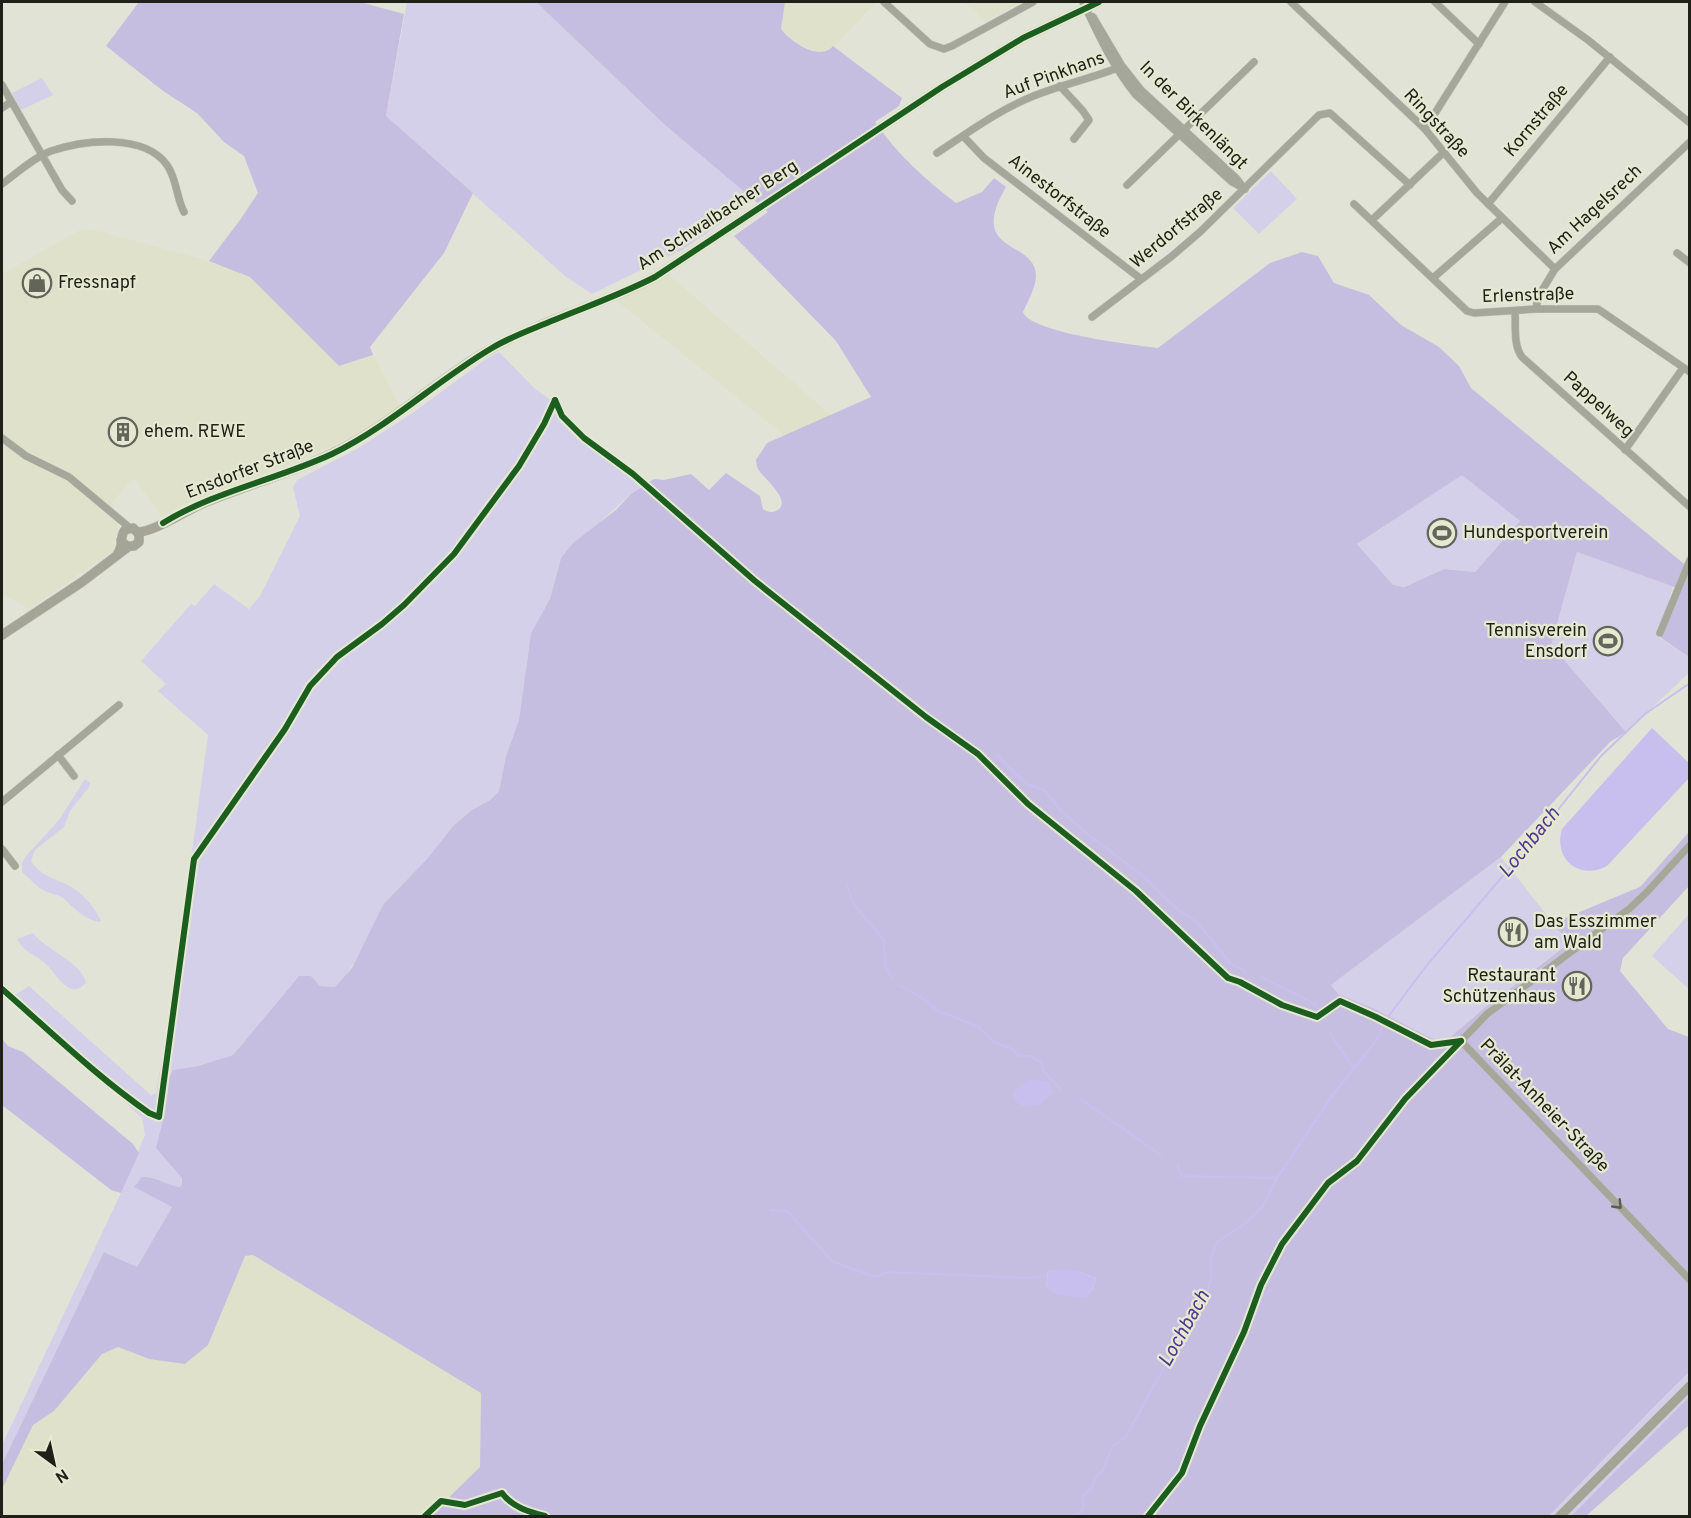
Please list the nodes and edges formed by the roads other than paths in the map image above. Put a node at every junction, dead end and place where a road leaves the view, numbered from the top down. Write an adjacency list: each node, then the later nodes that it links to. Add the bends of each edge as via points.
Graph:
1 (884, 2): 2 (street, via 930,44 944,49)
2 (1033, 2)
3 (1099, 2): 8 (main road, Am Schwalbacher Berg)
4 (1291, 2): 18 (street, Ringstraße)
5 (1435, 2): 9 (street)
6 (1505, 2): 9 (street)
7 (1535, 2): 10 (street)
8 (1084, 5): 12 (street, In der Birkenlängt, via 1104,33); 46 (main road, Am Schwalbacher Berg, via 942,87 655,277 493,348)
9 (1479, 44): 18 (street)
10 (1610, 57): 17 (street); 32 (street, Kornstraße)
11 (1254, 62): 19 (street)
12 (1120, 67): 14 (street, Auf Pinkhans); 19 (street, In der Birkenlängt)
13 (2, 85): 15 (street)
14 (1060, 86): 20 (street, Auf Pinkhans, via 1015,104); 21 (street, via 1089,120)
15 (11, 102): 16 (street); 25 (street)
16 (2, 108)
17 (1689, 123)
18 (1425, 129): 23 (street, Ringstraße)
19 (1182, 133): 27 (street); 29 (street, In der Birkenlängt)
20 (963, 136): 24 (street, Auf Pinkhans); 40 (street, Ainestorfstraße, via 984,158)
21 (1074, 139)
22 (1689, 142): 38 (street, Am Hagelsrech)
23 (1444, 152): 28 (street); 32 (street, Ringstraße)
24 (936, 153)
25 (41, 156): 26 (street); 30 (street); 33 (street, via 59,149 103,143 145,147 172,172)
26 (2, 184)
27 (1127, 185)
28 (1410, 185): 29 (street, Werdorfstraße, via 1325,112); 35 (street)
29 (1245, 189): 40 (street, Werdorfstraße)
30 (72, 201)
31 (1354, 204): 35 (street, Erlenstraße)
32 (1488, 204): 34 (street, Ringstraße)
33 (184, 212)
34 (1502, 218): 38 (street, Ringstraße); 39 (street)
35 (1372, 220): 39 (street, Erlenstraße)
36 (1677, 253): 37 (street)
37 (1689, 263)
38 (1555, 269): 41 (street, Am Hagelsrech, via 1538,297)
39 (1433, 278): 42 (street, Erlenstraße, via 1467,311)
40 (1141, 279): 43 (street, Werdorfstraße)
41 (1536, 309): 42 (street, Erlenstraße); 44 (street, Erlenstraße, via 1603,311)
42 (1515, 311): 47 (street, Pappelweg, via 1518,352)
43 (1092, 316)
44 (1686, 370): 47 (street)
45 (2, 438): 49 (street, via 34,460 61,472 107,508)
46 (348, 446): 49 (main road, Ensdorfer Straße, via 219,496)
47 (1625, 450): 48 (street, Pappelweg)
48 (1689, 507)
49 (130, 537): 52 (main road, via 116,557)
50 (1689, 560): 51 (street)
51 (1660, 633)
52 (2, 635)
53 (119, 705): 54 (street)
54 (58, 755): 55 (street); 56 (street)
55 (74, 776)
56 (2, 802)
57 (1689, 845): 60 (street, Prälat-Anheier-Straße, one-way to 60, via 1629,909 1487,1014 1461,1041)
58 (2, 849): 59 (street)
59 (15, 866)
60 (1689, 1280)
61 (1689, 1386): 62 (main road)
62 (1560, 1516)

